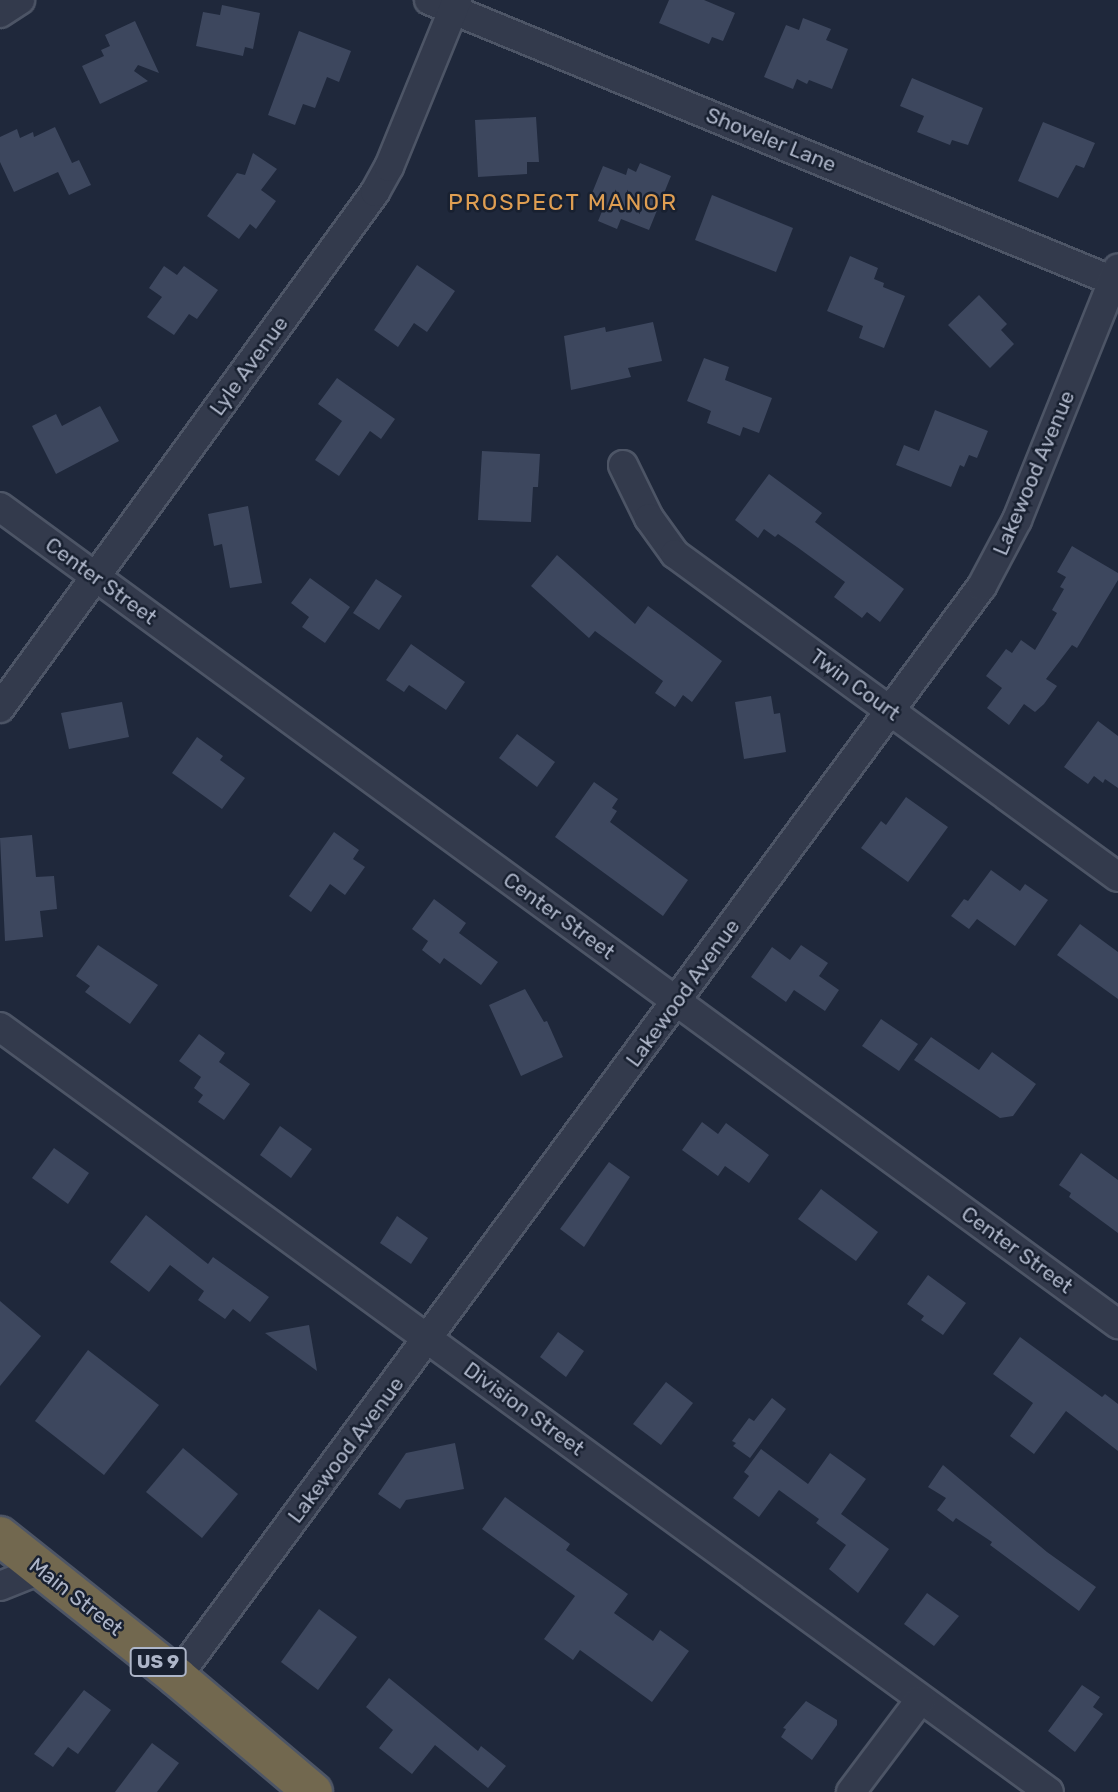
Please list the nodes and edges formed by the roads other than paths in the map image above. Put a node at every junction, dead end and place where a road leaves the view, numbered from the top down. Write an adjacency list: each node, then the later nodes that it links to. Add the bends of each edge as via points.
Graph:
1 (20, 0): 3 (street)
2 (446, 3): 4 (street, Shoveler Lane); 7 (street, Lyle Avenue, via 389,167 375,192)
3 (0, 13)
4 (1116, 275): 9 (street, Lakewood Avenue, via 999,556)
5 (623, 465): 9 (street, Twin Court, via 649,517 675,554)
6 (0, 507): 7 (street, Center Street)
7 (96, 578): 8 (street, Lyle Avenue); 11 (street, Center Street)
8 (0, 708)
9 (890, 710): 10 (street, Twin Court); 11 (street, Lakewood Avenue)
10 (1118, 877)
11 (677, 1002): 13 (street, Center Street); 14 (street, Lakewood Avenue)
12 (0, 1027): 14 (street, Division Street)
13 (1118, 1324)
14 (429, 1339): 18 (street, Lakewood Avenue); 19 (street, Division Street)
15 (0, 1536): 16 (highway, Main Street / US 9)
16 (40, 1570): 17 (street); 18 (highway, Main Street / US 9)
17 (0, 1586)
18 (177, 1677): 20 (highway, Main Street / US 9)
19 (920, 1700): 21 (street); 22 (street, Division Street)
20 (313, 1792)
21 (851, 1792)
22 (1049, 1792)

